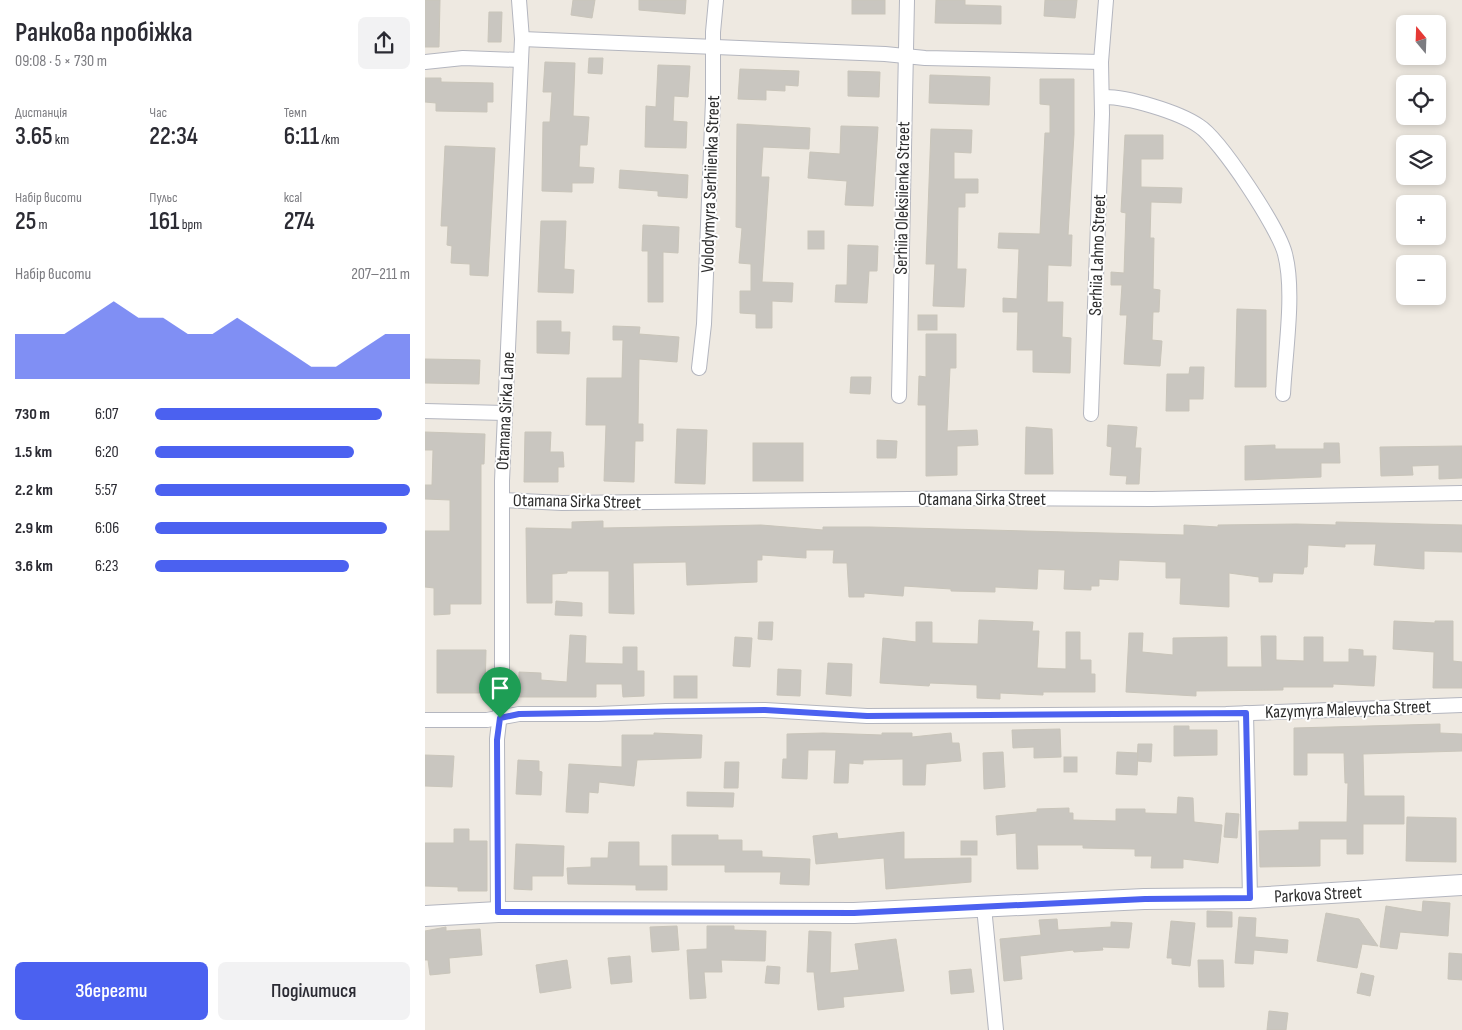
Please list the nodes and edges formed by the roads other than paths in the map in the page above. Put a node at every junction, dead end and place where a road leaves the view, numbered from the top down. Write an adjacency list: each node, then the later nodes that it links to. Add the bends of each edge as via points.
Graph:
1 (519, 0): 5 (street, Otamana Sirka Lane)
2 (716, 0): 6 (street, Volodymyra Serhiienka Street)
3 (907, 0): 7 (street, Serhiia Oleksiienka Street)
4 (1106, 0): 10 (street, Serhiia Lahno Street)
5 (522, 39): 6 (street); 8 (street, Otamana Sirka Lane)
6 (713, 48): 7 (street); 12 (street, Volodymyra Serhiienka Street, via 704,324)
7 (905, 56): 10 (street); 14 (street, Serhiia Oleksiienka Street)
8 (519, 60): 9 (street, via 463,58); 16 (street, Otamana Sirka Lane)
9 (425, 62)
10 (1101, 62): 11 (street, Serhiia Lahno Street)
11 (1102, 97): 13 (street, via 1126,98 1199,126 1217,143 1277,232 1288,276); 17 (street, Serhiia Lahno Street)
12 (699, 368)
13 (1283, 394)
14 (899, 396)
15 (425, 411): 16 (street)
16 (505, 413): 19 (street, Otamana Sirka Lane)
17 (1091, 414)
18 (1462, 493): 19 (street, Otamana Sirka Street, via 1152,499 576,503)
19 (502, 500): 22 (street, Otamana Sirka Lane)
20 (1462, 705): 21 (street, Kazymyra Malevycha Street)
21 (1246, 713): 22 (street, Kazymyra Malevycha Street, via 867,716 765,710 519,714); 25 (street)
22 (500, 718): 23 (street, Kazymyra Malevycha Street); 27 (street, Otamana Sirka Lane, via 497,740)
23 (425, 720)
24 (1462, 885): 25 (street, Parkova Street)
25 (1250, 898): 26 (street, Parkova Street, via 1145,899)
26 (984, 907): 27 (street, Parkova Street, via 854,913); 29 (street)
27 (498, 912): 28 (street, Parkova Street)
28 (425, 916)
29 (996, 1030)

